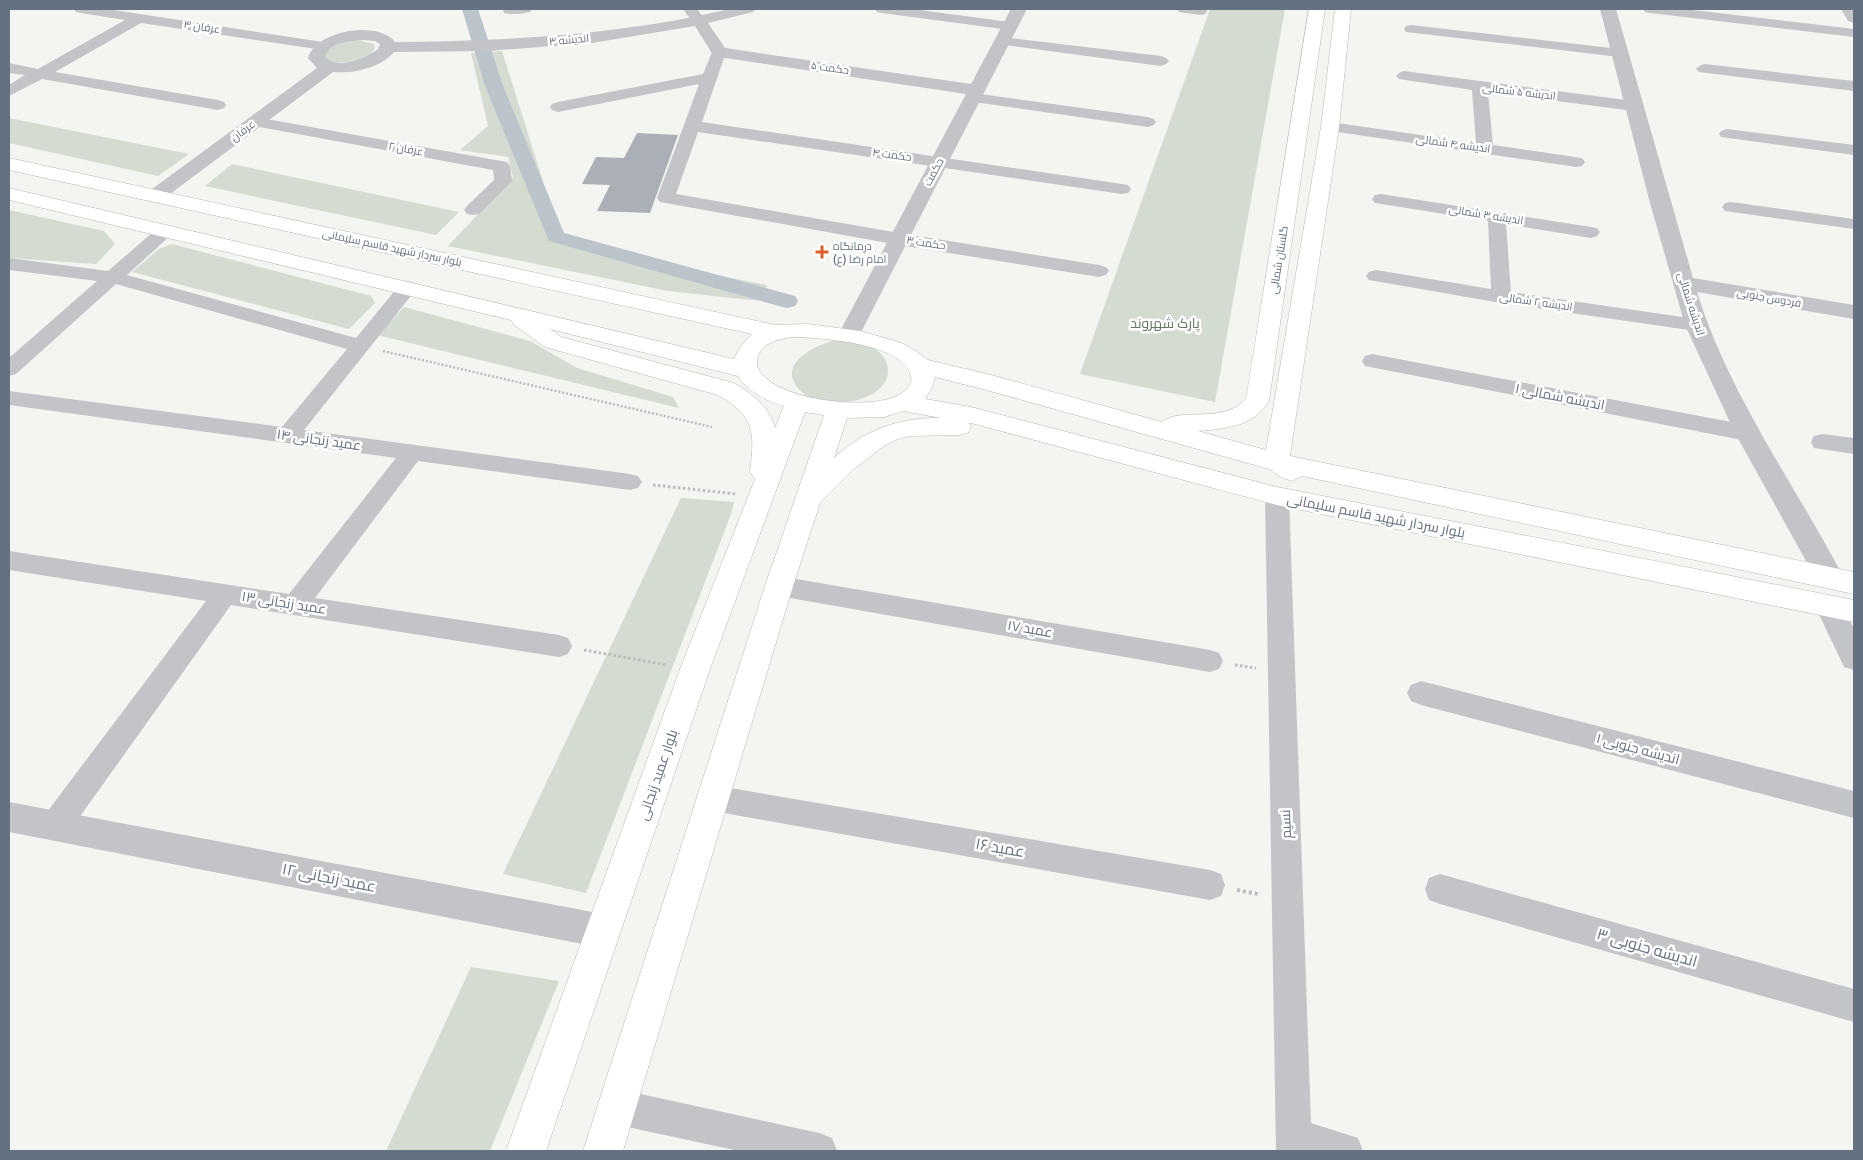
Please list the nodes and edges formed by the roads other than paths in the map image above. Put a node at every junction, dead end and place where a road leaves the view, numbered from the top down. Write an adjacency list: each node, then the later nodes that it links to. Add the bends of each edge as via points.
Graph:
1 (81, 9): 15 (street, عرفان ۳)
2 (525, 9): 12 (street)
3 (748, 9): 14 (street, اندیشه ۳)
4 (882, 9): 19 (street)
5 (1019, 9): 19 (street, حکمت)
6 (1184, 9): 13 (street)
7 (1317, 9): 84 (main road, گلستان شمالی, via 1257,401 1234,419)
8 (1343, 9): 41 (main road)
9 (1608, 9): 23 (street, اندیشه شمالی)
10 (1650, 9): 18 (street)
11 (1849, 9): 16 (street)
12 (509, 10)
13 (1200, 11)
14 (694, 15): 21 (street, اندیشه ۳, via 592,38 489,46); 22 (street)
15 (139, 18): 20 (street, عرفان ۳); 28 (street)
16 (1854, 18)
17 (1411, 29): 23 (street)
18 (1854, 33)
19 (1006, 34): 24 (street); 34 (street, حکمت)
20 (323, 46): 21 (street, via 338,39 365,35 380,37); 25 (street, via 316,58)
21 (388, 47): 25 (street, via 381,56 367,63)
22 (719, 52): 30 (street); 34 (street, حکمت ۵)
23 (1620, 53): 36 (street, اندیشه شمالی)
24 (1161, 60)
25 (330, 66): 38 (street, عرفان)
26 (9, 68): 28 (street)
27 (1704, 69): 31 (street)
28 (39, 73): 33 (street); 35 (street)
29 (1404, 76): 32 (street, اندیشه ۵ شمالی)
30 (709, 78): 37 (street); 40 (street)
31 (1854, 86)
32 (1480, 87): 36 (street, اندیشه ۵ شمالی); 43 (street)
33 (9, 91)
34 (975, 94): 39 (street, حکمت ۵); 45 (street, حکمت)
35 (218, 105)
36 (1634, 106): 63 (street, اندیشه شمالی)
37 (558, 107)
38 (255, 122): 50 (street, عرفان); 53 (street, عرفان ۲, via 501,166 503,181)
39 (1148, 122)
40 (692, 126): 45 (street, حکمت ۴); 58 (street, حکمت ۳, via 666,198)
41 (1330, 127): 43 (street, اندیشه ۴ شمالی); 93 (main road)
42 (1727, 134): 44 (street)
43 (1485, 149): 46 (street, اندیشه ۴ شمالی)
44 (1854, 150)
45 (939, 162): 48 (street, حکمت ۴); 58 (street, حکمت)
46 (1576, 162)
47 (9, 164): 50 (main road, بلوار سردار شهید قاسم سلیمانی)
48 (1122, 188)
49 (9, 194): 56 (main road)
50 (155, 196): 68 (main road, بلوار سردار شهید قاسم سلیمانی)
51 (1381, 200): 54 (street, اندیشه ۳ شمالی)
52 (1731, 206): 55 (street)
53 (473, 210)
54 (1498, 217): 57 (street, اندیشه ۳ شمالی); 65 (street)
55 (1854, 224)
56 (166, 230): 62 (street); 64 (main road)
57 (1591, 232)
58 (899, 239): 60 (street, حکمت ۳); 71 (street, حکمت)
59 (9, 264): 62 (street)
60 (1099, 271)
61 (1376, 276): 65 (street, اندیشه ۲ شمالی)
62 (112, 277): 72 (street); 76 (street)
63 (1685, 283): 67 (street, فردوس جنوبی); 69 (street, اندیشه شمالی)
64 (408, 288): 66 (main road); 72 (street)
65 (1501, 297): 69 (street, اندیشه ۲ شمالی)
66 (510, 312): 73 (main road); 96 (main road, via 553,342 701,381 726,389 745,400 760,420 766,443)
67 (1854, 312)
68 (698, 317): 70 (main road, بلوار سردار شهید قاسم سلیمانی); 73 (main road, via 707,322 710,330 707,338 687,350)
69 (1696, 325): 85 (street, اندیشه شمالی)
70 (775, 332): 71 (main road, بلوار سردار شهید قاسم سلیمانی); 77 (main road, via 756,341 745,355)
71 (849, 335): 75 (main road, بلوار سردار شهید قاسم سلیمانی, via 889,347)
72 (361, 346): 86 (street)
73 (673, 351): 77 (main road)
74 (1372, 362): 85 (street, اندیشه شمالی ۱)
75 (920, 366): 78 (main road); 81 (main road, via 924,379 921,386 917,393)
76 (9, 369)
77 (745, 370): 80 (main road, via 755,382)
78 (991, 383): 83 (main road, via 967,389 961,397); 84 (main road)
79 (9, 398): 86 (street, عمید زنجانی ۱۴)
80 (797, 402): 82 (main road); 87 (main road, بلوار عمید زنجانی)
81 (902, 403): 82 (main road, via 863,410); 83 (main road, بلوار سردار شهید قاسم سلیمانی)
82 (838, 410): 90 (main road)
83 (971, 416): 88 (main road, بلوار سردار شهید قاسم سلیمانی)
84 (1152, 428): 93 (main road)
85 (1747, 433): 100 (street, اندیشه شمالی)
86 (288, 436): 92 (street, عمید زنجانی ۱۴)
87 (784, 436): 90 (main road, via 801,429 814,430 823,436); 96 (main road, بلوار عمید زنجانی)
88 (1051, 438): 94 (main road, بلوار سردار شهید قاسم سلیمانی); 98 (main road, via 929,425 900,429 874,439 853,454)
89 (1822, 442): 91 (street)
90 (825, 446): 98 (main road)
91 (1854, 446)
92 (413, 452): 95 (street, عمید زنجانی ۱۴); 103 (street)
93 (1277, 462): 94 (main road, via 1292,473 1284,484 1190,462); 100 (main road)
94 (1157, 464): 97 (main road, بلوار سردار شهید قاسم سلیمانی)
95 (630, 482)
96 (762, 496): 115 (main road, بلوار عمید زنجانی, via 695,669)
97 (1277, 496): 104 (main road, بلوار سردار شهید قاسم سلیمانی); 118 (street, نسیم)
98 (807, 501): 101 (main road)
99 (9, 560): 102 (street, عمید زنجانی ۱۳)
100 (1842, 580)
101 (778, 586): 107 (street, عمید ۱۷); 109 (main road)
102 (225, 594): 103 (street, عمید زنجانی ۱۳); 112 (street)
103 (296, 605): 105 (street, عمید زنجانی ۱۳)
104 (1842, 609): 106 (street)
105 (559, 646)
106 (1854, 658)
107 (1210, 661)
108 (1421, 693): 110 (street, اندیشه جنوبی ۱)
109 (713, 798): 113 (street, عمید ۱۶); 117 (main road)
110 (1854, 806)
111 (10, 819): 112 (street, عمید زنجانی ۱۲)
112 (55, 826): 115 (street, عمید زنجانی ۱۲)
113 (1210, 885)
114 (1440, 890): 116 (street, اندیشه جنوبی ۳)
115 (603, 931): 119 (main road, بلوار عمید زنجانی)
116 (1854, 1006)
117 (618, 1107): 120 (main road); 121 (street)
118 (1294, 1144): 122 (street)
119 (526, 1151)
120 (603, 1151)
121 (819, 1151)
122 (1345, 1151)

